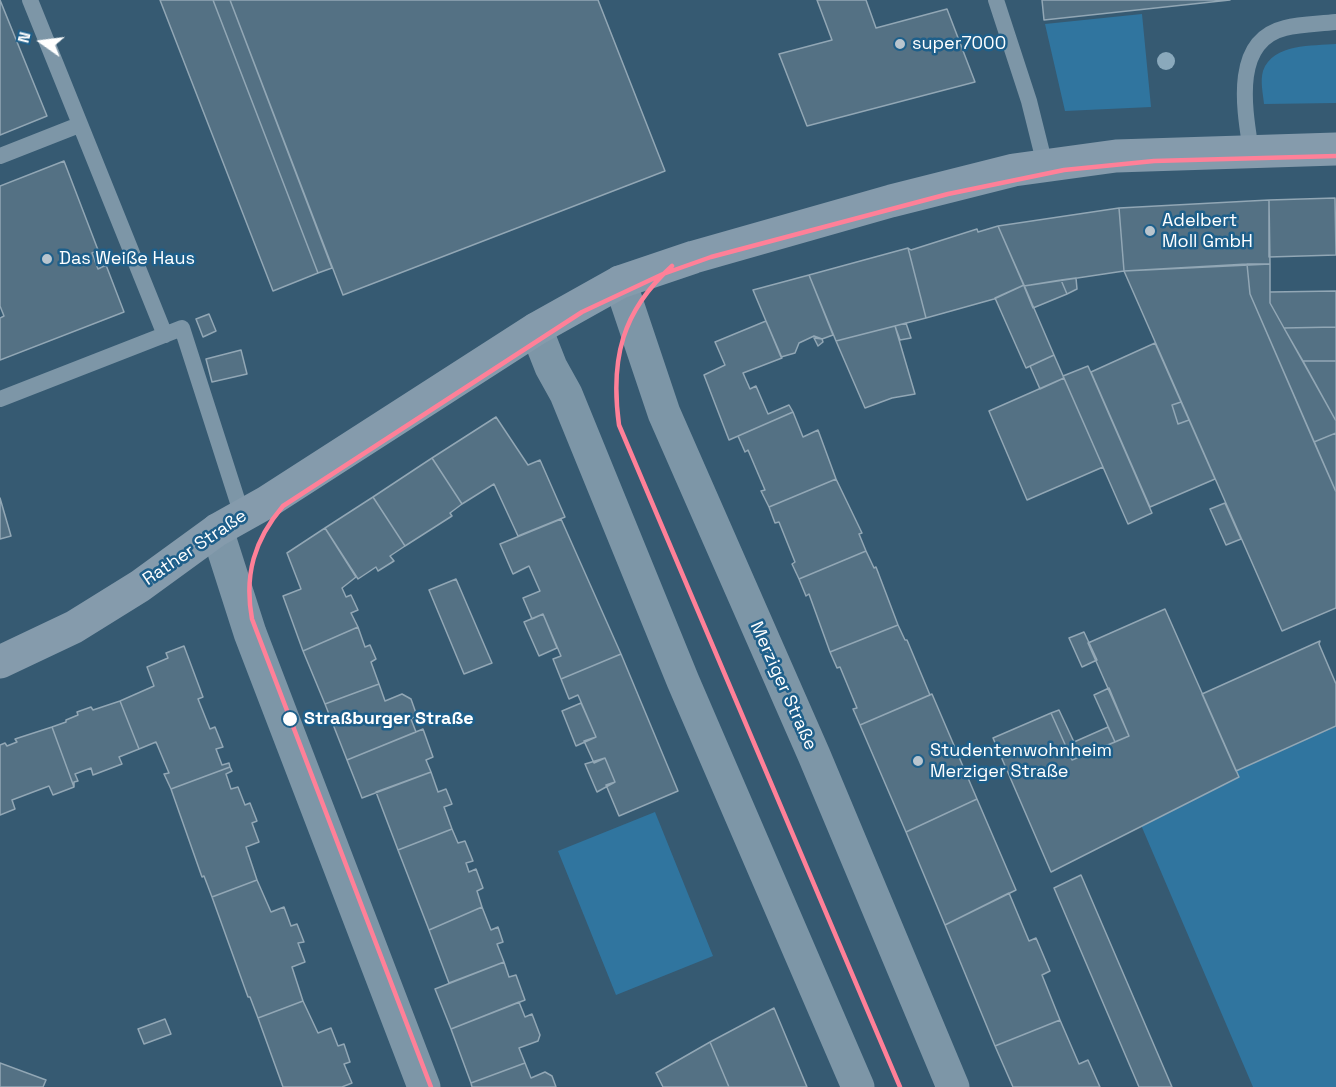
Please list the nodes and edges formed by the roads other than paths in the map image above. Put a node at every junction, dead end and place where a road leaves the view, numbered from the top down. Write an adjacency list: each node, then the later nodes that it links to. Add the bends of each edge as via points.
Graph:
1 (30, 0): 4 (lane)
2 (997, 3): 8 (lane)
3 (1336, 22): 6 (lane, via 1283,28 1263,41 1250,57 1244,79)
4 (79, 125): 7 (lane); 11 (lane)
5 (1336, 149): 6 (street, Rather Straße)
6 (1251, 151): 8 (street, Rather Straße, via 1116,156)
7 (0, 156)
8 (1045, 165): 9 (street, Rather Straße, via 880,204)
9 (620, 282): 10 (street, Rather Straße); 17 (street, Merziger Straße, via 664,413 814,755)
10 (536, 328): 13 (street, Rather Straße); 16 (street)
11 (165, 335): 12 (lane); 13 (lane, via 182,328)
12 (0, 399)
13 (229, 522): 14 (street, Rather Straße, via 140,586 74,627); 15 (street, via 254,644)
14 (0, 662)
15 (424, 1087)
16 (858, 1087)
17 (953, 1087)

